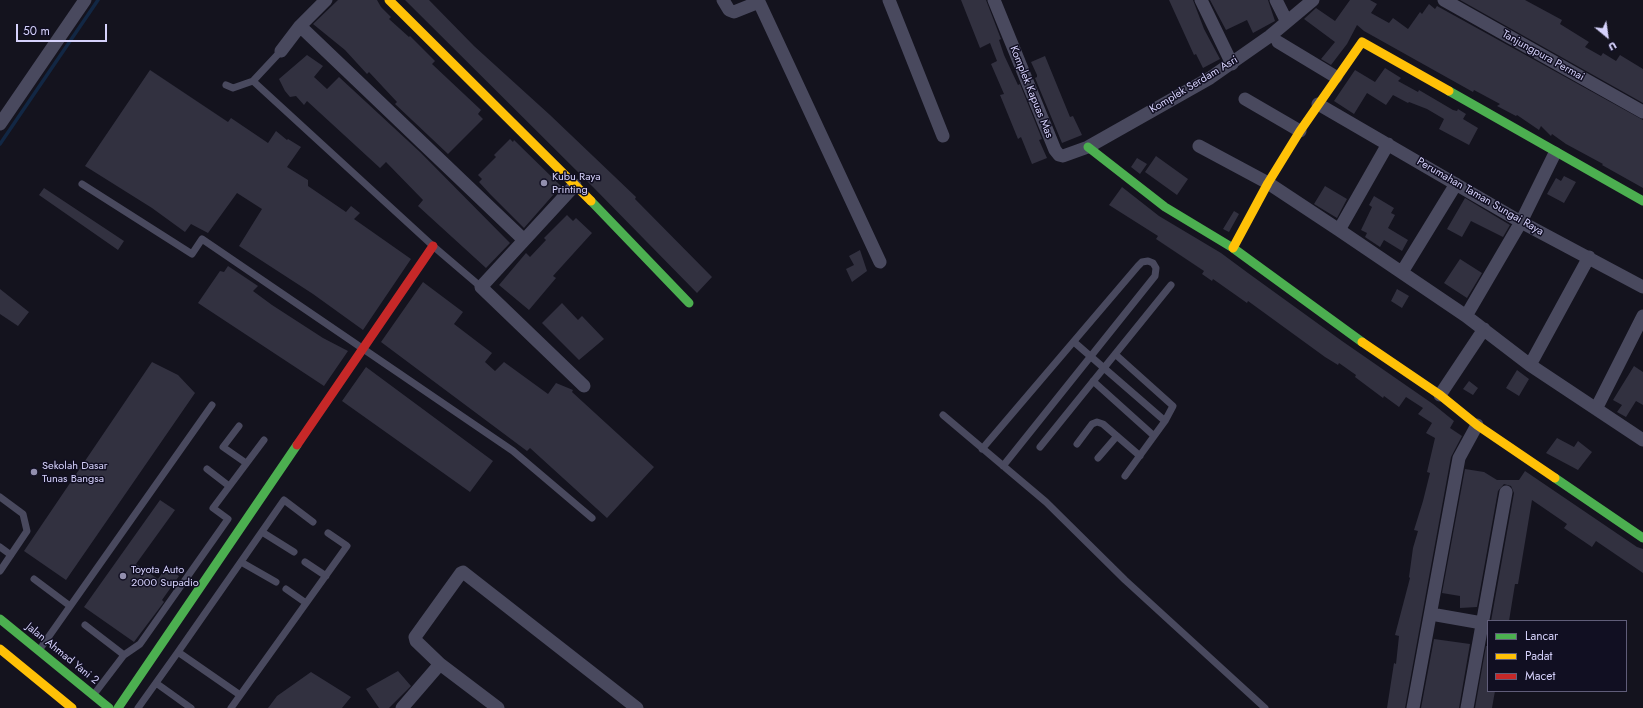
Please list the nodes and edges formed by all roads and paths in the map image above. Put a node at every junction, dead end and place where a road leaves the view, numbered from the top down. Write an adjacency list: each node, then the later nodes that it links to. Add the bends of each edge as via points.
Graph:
1 (85, 0): 23 (street)
2 (326, 0): 13 (street)
3 (389, 0): 33 (main road)
4 (723, 0): 11 (street, via 729,10 734,12)
5 (888, 0): 25 (street)
6 (994, 0): 28 (street, Komplek Kapuas Mas, via 1055,150 1063,156)
7 (1201, 0): 16 (street)
8 (1276, 0): 12 (street)
9 (1313, 0): 12 (street, Komplek Serdam Asri)
10 (1444, 0): 22 (street, Tanjungpura Permai)
11 (762, 1): 41 (street)
12 (1287, 22): 16 (street, Komplek Serdam Asri)
13 (300, 26): 15 (street); 37 (street)
14 (1278, 42): 17 (street)
15 (281, 51): 18 (lane)
16 (1232, 64): 28 (street, Komplek Serdam Asri)
17 (1336, 77): 21 (main road); 29 (main road, via 1359,44 1364,42)
18 (253, 81): 19 (lane, via 233,88); 38 (lane)
19 (226, 85)
20 (1245, 99): 24 (street)
21 (1318, 104): 24 (main road); 26 (street, Perumahan Taman Sungai Raya)
22 (1643, 112)
23 (0, 124)
24 (1300, 131): 30 (main road)
25 (943, 136)
26 (1388, 144): 32 (street, Perumahan Taman Sungai Raya); 36 (street)
27 (1199, 146): 30 (street)
28 (1088, 147): 39 (main road, via 1165,208)
29 (1556, 153): 34 (main road); 35 (street)
30 (1268, 183): 36 (street); 39 (main road)
31 (82, 184): 51 (lane, via 192,254 202,239)
32 (1456, 184): 35 (street, Perumahan Taman Sungai Raya); 42 (street)
33 (575, 185): 37 (street); 46 (main road)
34 (1643, 201)
35 (1521, 222): 40 (street, Perumahan Taman Sungai Raya); 47 (street)
36 (1339, 230): 42 (street)
37 (524, 240): 44 (street)
38 (433, 246): 44 (lane); 51 (main road)
39 (1233, 248): 58 (main road)
40 (1588, 257): 45 (street, Perumahan Taman Sungai Raya); 54 (street)
41 (880, 262)
42 (1402, 272): 47 (street)
43 (1171, 285): 52 (lane)
44 (481, 287): 57 (street)
45 (1643, 287)
46 (688, 302)
47 (1466, 316): 49 (street)
48 (1643, 316): 60 (street)
49 (1484, 329): 54 (street); 58 (street)
50 (1074, 342): 53 (lane); 53 (lane, via 1142,262 1153,263 1156,268 1155,276); 71 (lane)
51 (362, 349): 81 (lane, via 513,451); 112 (main road)
52 (1115, 354): 55 (lane); 62 (lane, via 1173,406)
53 (1091, 356): 55 (lane); 75 (lane)
54 (1530, 365): 60 (street)
55 (1104, 368): 56 (lane); 62 (lane)
56 (1092, 381): 65 (lane); 70 (lane)
57 (584, 386)
58 (1440, 395): 63 (main road)
59 (212, 405): 97 (lane)
60 (1596, 409): 68 (street)
61 (943, 415): 71 (lane)
62 (1165, 421): 65 (lane)
63 (1477, 425): 85 (main road); 98 (street, via 1460,458)
64 (239, 426): 74 (lane, via 223,447)
65 (1153, 435): 72 (lane)
66 (1117, 436): 69 (lane, via 1097,422 1092,424); 72 (lane); 73 (lane)
67 (264, 440): 74 (lane)
68 (1643, 440)
69 (1077, 444)
70 (1040, 447)
71 (982, 449): 75 (lane)
72 (1140, 456): 77 (lane)
73 (1098, 458)
74 (246, 463): 78 (lane)
75 (1003, 466): 119 (lane, via 1046,502 1125,580)
76 (207, 469): 78 (lane)
77 (1125, 476)
78 (229, 486): 105 (lane, via 213,508 228,520 140,644)
79 (1506, 492): 100 (street)
80 (0, 497): 88 (lane, via 23,514 27,532)
81 (592, 518)
82 (313, 522): 83 (lane, via 284,500)
83 (262, 532): 87 (lane); 89 (lane)
84 (328, 533): 92 (lane, via 347,546)
85 (1643, 538)
86 (0, 547): 88 (lane)
87 (294, 552)
88 (11, 555): 91 (lane)
89 (241, 562): 94 (lane); 104 (lane)
90 (305, 562): 92 (lane)
91 (0, 571)
92 (326, 576): 96 (lane)
93 (34, 579): 97 (lane)
94 (276, 582)
95 (286, 589): 96 (lane)
96 (306, 603): 109 (lane)
97 (70, 606): 103 (lane)
98 (1431, 614): 100 (street); 120 (street)
99 (0, 619): 103 (main road, Jalan Ahmad Yani 2)
100 (1482, 623): 121 (street)
101 (85, 624): 105 (lane)
102 (0, 649): 110 (main road)
103 (38, 651): 108 (main road, Jalan Ahmad Yani 2)
104 (178, 652): 107 (lane); 109 (lane)
105 (124, 654): 108 (lane)
106 (440, 664): 116 (street); 117 (street); 118 (street, via 418,644 415,637 463,572)
107 (156, 683): 113 (lane); 114 (lane)
108 (93, 694): 111 (main road, Jalan Ahmad Yani 2)
109 (240, 695): 115 (lane)
110 (72, 708)
111 (109, 708)
112 (118, 708)
113 (138, 708)
114 (191, 708)
115 (230, 708)
116 (402, 708)
117 (498, 708)
118 (637, 708)
119 (1266, 708)
120 (1413, 708)
121 (1467, 708)

